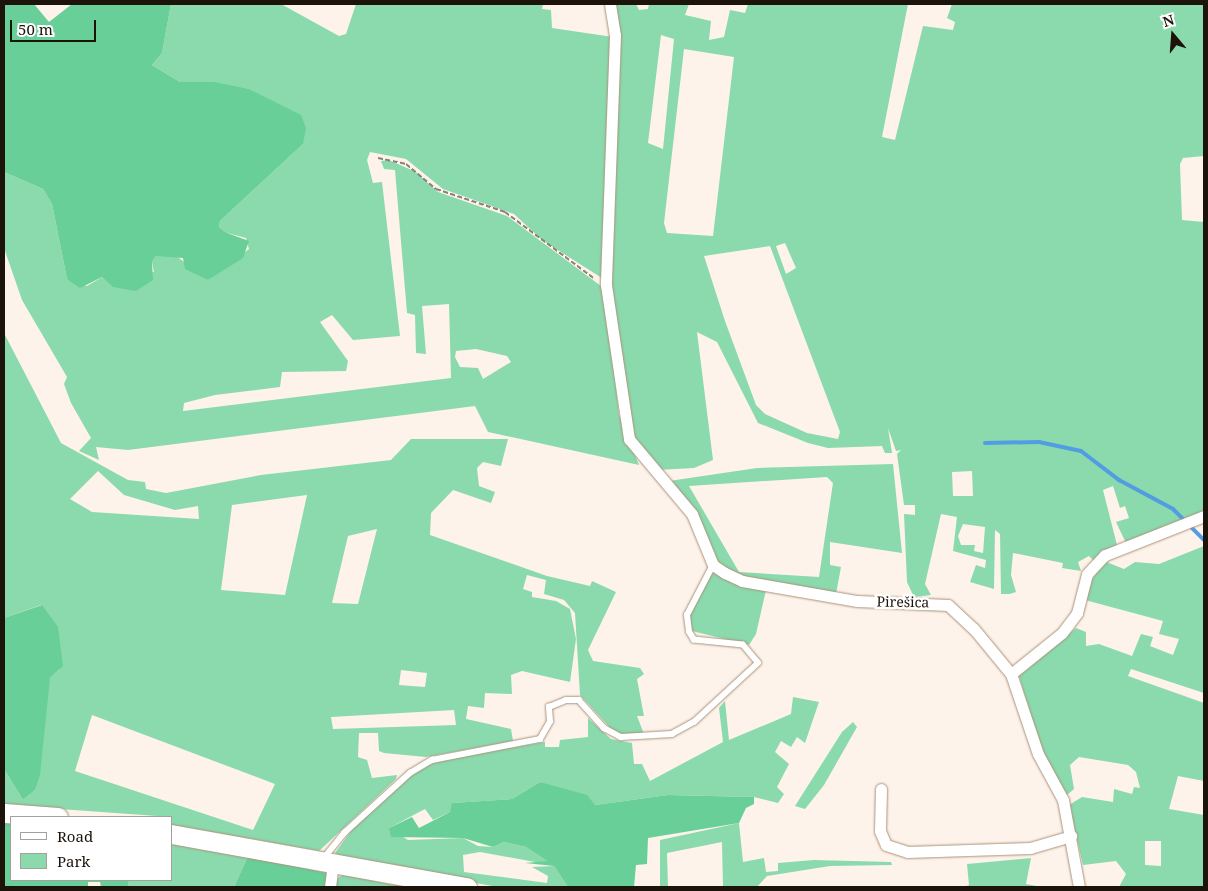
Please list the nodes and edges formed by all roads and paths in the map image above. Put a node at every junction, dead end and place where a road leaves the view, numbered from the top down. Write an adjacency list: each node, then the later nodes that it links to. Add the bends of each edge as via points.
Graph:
1 (610, 4): 3 (street, via 615,35)
2 (378, 158): 3 (path, via 406,164 436,189 505,212 541,243)
3 (606, 285): 5 (street, via 629,438 692,514)
4 (1199, 518): 6 (street, via 1105,555 1087,574 1077,613 1062,634)
5 (713, 564): 6 (street, Pirešica, via 742,581 804,593 857,601 948,605); 12 (lane, via 687,616 689,632 694,640 744,645 758,663 694,722 672,734 621,737 604,728 579,700 566,700 549,707 550,722 540,739 432,760 410,773 344,833)
6 (1011, 674): 11 (street, Pirešica, via 1038,754 1062,800)
7 (881, 790): 11 (street, via 880,830 886,845 907,852 1030,848)
8 (4, 813): 9 (main road)
9 (44, 816)
10 (172, 834): 12 (main road)
11 (1072, 836): 15 (street, Pirešica)
12 (328, 860): 13 (street); 14 (main road)
13 (330, 887)
14 (467, 887)
15 (1079, 887)

